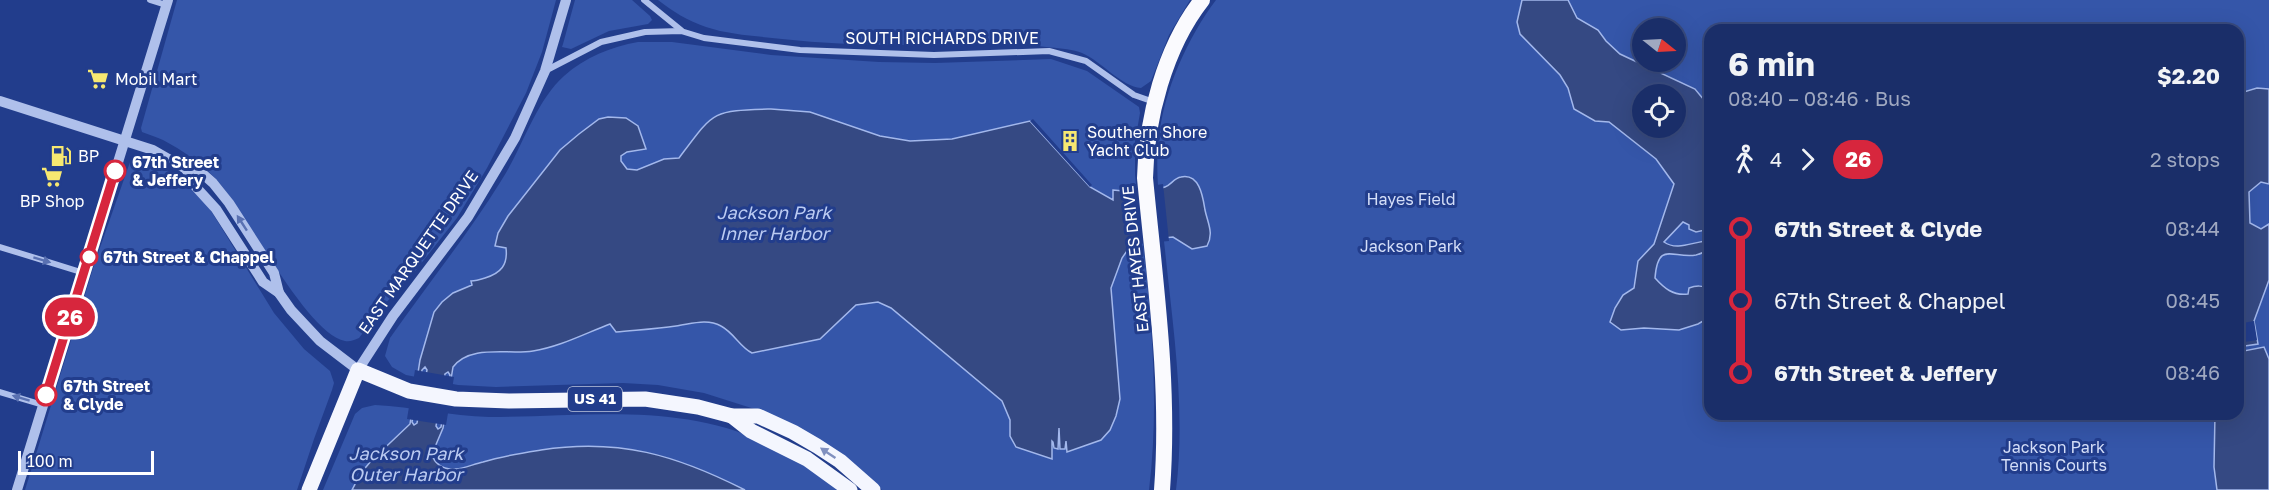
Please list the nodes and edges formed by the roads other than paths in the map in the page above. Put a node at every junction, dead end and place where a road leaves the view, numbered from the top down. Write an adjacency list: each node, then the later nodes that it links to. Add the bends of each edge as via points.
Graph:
1 (150, 0): 5 (street)
2 (566, 0): 7 (street, EAST MARQUETTE DRIVE)
3 (644, 0): 6 (street, SOUTH RICHARDS DRIVE)
4 (1202, 0): 9 (highway, EAST HAYES DRIVE, via 1181,35)
5 (167, 2): 10 (street)
6 (681, 31): 7 (street, SOUTH RICHARDS DRIVE, via 645,32 601,42); 9 (street, SOUTH RICHARDS DRIVE, via 739,44 855,53 1049,51 1086,61 1134,95)
7 (546, 71): 13 (street, EAST MARQUETTE DRIVE, via 515,138 468,217 387,323)
8 (0, 101): 10 (street)
9 (1155, 102): 21 (highway, EAST HAYES DRIVE, via 1147,137 1145,178 1162,344)
10 (124, 140): 12 (street); 13 (street, via 153,150 186,169 263,282 279,292 320,341)
11 (0, 247): 12 (street, one-way to 12)
12 (84, 273): 15 (street)
13 (358, 370): 16 (main road, US 41, via 408,391 456,399 645,399); 18 (main road, EAST MARQUETTE DRIVE)
14 (0, 392): 15 (street, one-way to 14)
15 (43, 405): 17 (street)
16 (732, 416): 19 (main road, US 41, via 751,432 807,459); 20 (main road, US 41, one-way to 16, via 840,462 792,432 758,416)
17 (16, 490)
18 (309, 490)
19 (850, 490)
20 (873, 490)
21 (1162, 490)

